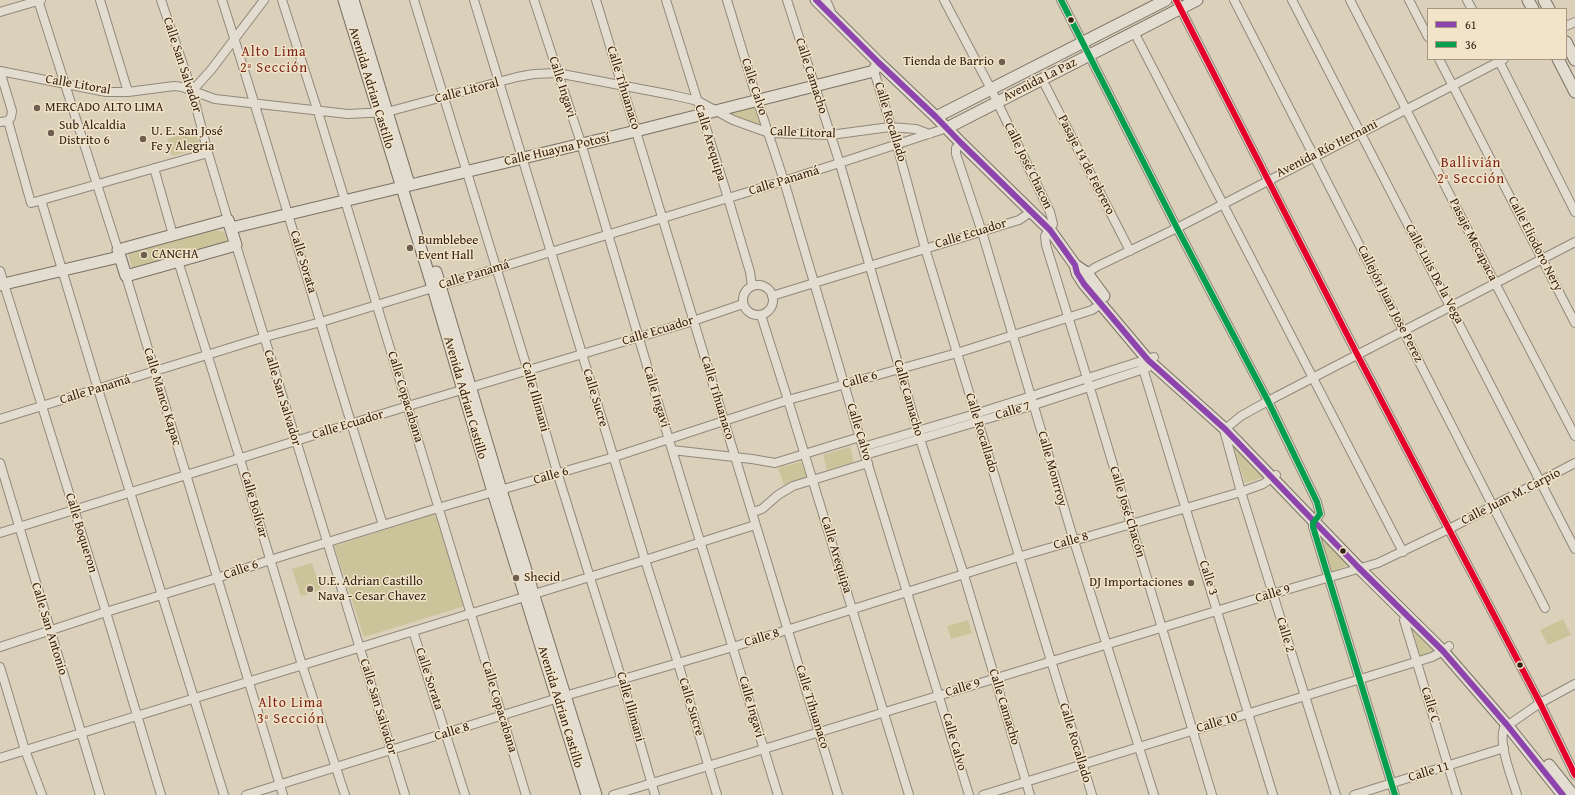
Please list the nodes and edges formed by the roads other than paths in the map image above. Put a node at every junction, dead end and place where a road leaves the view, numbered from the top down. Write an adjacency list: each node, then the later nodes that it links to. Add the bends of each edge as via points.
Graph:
1 (39, 0): 27 (street); 44 (street, Calle Manco Kapac)
2 (100, 0): 50 (street)
3 (161, 0): 49 (street, Calle San Salvador)
4 (222, 0): 31 (street, Calle Sorata)
5 (264, 0): 31 (street)
6 (282, 0): 59 (street, Calle Copacabana)
7 (344, 0): 60 (street, Avenida Adrian Castillo)
8 (353, 0): 60 (street, Avenida Adrian Castillo)
9 (414, 0): 52 (street, Calle Illimani)
10 (474, 0): 43 (street, Calle Sucre)
11 (534, 0): 41 (street, Calle Ingavi)
12 (596, 0): 45 (street, Calle Tihuanaco)
13 (666, 0): 54 (street, Calle Arequipa)
14 (727, 0): 53 (street, Calle Calvo)
15 (787, 0): 46 (street, Calle Camacho)
16 (816, 0): 28 (street)
17 (826, 0): 28 (street)
18 (944, 0): 48 (street)
19 (1061, 0): 32 (street)
20 (1166, 0): 32 (street, Avenida La Paz)
21 (1197, 0): 26 (street, Avenida La Paz)
22 (1234, 0): 75 (street, Callejón Juan Jose Perez)
23 (1292, 0): 67 (street, Calle Luis De la Vega)
24 (1350, 0): 57 (street, Pasaje Mecapaca)
25 (1409, 0): 30 (street)
26 (1178, 4): 29 (street, Avenida La Paz); 80 (street)
27 (0, 12)
28 (834, 18): 39 (street)
29 (1134, 32): 34 (street, Avenida La Paz); 87 (street)
30 (1427, 35)
31 (234, 39): 49 (street); 56 (street, Calle Sorata)
32 (1083, 42): 34 (street); 48 (street, Avenida La Paz)
33 (1567, 44): 38 (street)
34 (1089, 55): 42 (street, Avenida La Paz); 93 (street)
35 (1440, 60): 47 (street, Calle Eliodoro Nery)
36 (1500, 60): 47 (street, Avenida Río Hernani); 89 (street)
37 (1559, 60): 51 (street)
38 (1575, 60)
39 (876, 66): 46 (street, Calle Huayna Potosí); 62 (street); 64 (street, Calle Rocallado)
40 (0, 71): 44 (street, Calle Litoral); 63 (street, via 12,111 11,117)
41 (557, 73): 43 (street, Calle Litoral, via 534,74); 45 (street, Calle Litoral); 71 (street, Calle Ingavi)
42 (1042, 79): 55 (street, Avenida La Paz); 101 (street, Pasaje 14 de Febrero)
43 (500, 82): 52 (street, Calle Litoral); 76 (street, Calle Sucre)
44 (64, 83): 50 (street, Calle Litoral, via 106,92); 82 (street, Calle Manco Kapac)
45 (622, 85): 54 (street, Calle Litoral); 66 (street, Calle Tihuanaco)
46 (814, 86): 53 (street, Calle Huayna Potosí); 70 (street, Calle Camacho)
47 (1453, 86): 57 (street, Avenida Río Hernani); 104 (street, Calle Eliodoro Nery)
48 (991, 89): 55 (street, Calle José Chacon); 62 (street, Avenida La Paz)
49 (192, 91): 50 (street, Calle Litoral, via 174,86); 56 (street, Calle Litoral, via 215,100); 74 (street, Calle San Salvador)
50 (128, 92)
51 (1575, 92)
52 (445, 97): 60 (street, Calle Litoral); 79 (street, Calle Illimani)
53 (757, 99): 58 (street, Calle Huayna Potosí); 68 (street, Calle Calvo)
54 (698, 101): 58 (street, Calle Litoral); 61 (street, Calle Arequipa)
55 (996, 102): 65 (street, Avenida La Paz); 94 (street, Calle José Chacon, via 1050,212 1053,224)
56 (254, 105): 59 (street, Calle Litoral); 90 (street, Calle Sorata)
57 (1406, 109): 67 (street, Avenida Río Hernani); 114 (street, Pasaje Mecapaca)
58 (716, 110): 61 (street, Calle Huayna Potosí); 68 (street, Calle Litoral, via 733,120)
59 (318, 112): 60 (street, Calle Litoral); 86 (street, Calle Copacabana)
60 (383, 112): 83 (street, Avenida Adrian Castillo)
61 (701, 114): 66 (street, Calle Huayna Potosí); 84 (street, Calle Arequipa)
62 (936, 117): 65 (street)
63 (4, 122): 85 (street, via 31,203)
64 (890, 128): 69 (street, Calle Litoral, via 916,129); 70 (street, Calle Litoral); 73 (street, Calle Rocallado)
65 (947, 128): 69 (street, Calle Panamá); 72 (street)
66 (636, 131): 71 (street, Calle Huayna Potosí); 91 (street, Calle Tihuanaco)
67 (1360, 132): 75 (street, Avenida Río Hernani); 122 (street, Calle Luis De la Vega)
68 (769, 133): 70 (street, Calle Litoral); 81 (street, Calle Calvo)
69 (929, 134): 73 (street, Calle Panamá)
70 (830, 135): 77 (street, Calle Camacho)
71 (581, 143): 76 (street, Calle Huayna Potosí); 96 (street, Calle Ingavi)
72 (960, 143): 88 (street); 95 (street, Calle Monrroy, via 956,148 956,154)
73 (897, 145): 77 (street, Calle Panamá); 100 (street, Calle Rocallado)
74 (208, 153): 78 (street); 92 (street, Calle San Salvador)
75 (1314, 156): 80 (street, Avenida Río Hernani); 128 (street, Callejón Juan Jose Perez)
76 (523, 158): 79 (street, Calle Huayna Potosí); 102 (street, Calle Sucre)
77 (840, 164): 81 (street, Calle Panamá); 107 (street, Calle Camacho)
78 (154, 168): 82 (street); 97 (street)
79 (466, 172): 83 (street, Calle Huayna Potosí); 108 (street, Calle Illimani)
80 (1268, 180): 87 (street, Avenida Río Hernani); 134 (street)
81 (784, 181): 84 (street, Calle Panamá); 113 (street, Calle Calvo)
82 (97, 184): 85 (street); 103 (street, Calle Manco Kapac)
83 (406, 186): 86 (street, Calle Huayna Potosí); 117 (street, Avenida Adrian Castillo)
84 (728, 198): 91 (street, Calle Panamá); 116 (street, Calle Arequipa)
85 (41, 200): 109 (street)
86 (345, 201): 90 (street, Calle Huayna Potosí); 121 (street, Calle Copacabana)
87 (1222, 204): 93 (street, Avenida Río Hernani); 141 (street)
88 (1031, 212): 94 (street); 95 (street, Calle Ecuador, via 1019,220)
89 (1575, 212)
90 (288, 215): 92 (street, Calle Huayna Potosí); 126 (street, Calle Sorata)
91 (662, 218): 96 (street, Calle Panamá); 125 (street, Calle Tihuanaco)
92 (230, 224): 97 (street, Calle Huayna Potosí); 99 (street, Calle San Salvador)
93 (1176, 228): 101 (street, Avenida Río Hernani); 148 (street)
94 (1050, 230): 106 (street); 124 (street, Calle José Chacón, via 1045,236 1046,245)
95 (982, 232): 100 (street, Calle Ecuador); 129 (street, Calle Monrroy)
96 (608, 234): 102 (street, Calle Panamá); 131 (street, Calle Ingavi)
97 (173, 235): 103 (street, Calle Huayna Potosí)
98 (1575, 242): 104 (street)
99 (236, 245): 105 (street); 130 (street, Calle San Salvador)
100 (925, 248): 107 (street, Calle Ecuador); 132 (street, Calle Rocallado)
101 (1130, 251): 111 (street, Avenida Río Hernani)
102 (551, 252): 108 (street, Calle Panamá); 133 (street, Calle Sucre)
103 (119, 253): 109 (street, Calle Huayna Potosí); 112 (street, Calle Manco Kapac)
104 (1542, 259): 114 (street); 127 (street, Calle Eliodoro Nery)
105 (178, 261): 112 (street); 135 (street, Calle Bolívar)
106 (1075, 265): 111 (street); 120 (street, via 1080,278)
107 (870, 267): 113 (street, Calle Ecuador); 137 (street, Calle Camacho)
108 (496, 269): 117 (street, Calle Panamá); 138 (street, Calle Illimani)
109 (62, 270): 115 (street, Calle Huayna Potosí); 144 (street)
110 (0, 271): 115 (street, Calle Boqueron)
111 (1088, 273): 136 (street)
112 (126, 276): 139 (street, Calle Manco Kapac)
113 (814, 283): 118 (street, Calle Ecuador); 142 (street, Calle Calvo)
114 (1495, 283): 122 (street); 158 (street, Pasaje Mecapaca)
115 (2, 284): 150 (street, Calle Boqueron)
116 (752, 286): 118 (street, via 765,286); 119 (street, via 743,294)
117 (437, 287): 121 (street, Calle Panamá); 145 (street, Avenida Adrian Castillo)
118 (772, 296): 123 (street, via 772,307)
119 (743, 304): 123 (street, via 751,314); 125 (street, Calle Ecuador)
120 (1101, 304): 124 (street, Calle 6, via 1092,310); 136 (street)
121 (377, 305): 126 (street, Calle Panamá); 151 (street, Calle Copacabana)
122 (1451, 306): 128 (street); 176 (street, Calle Luis De la Vega)
123 (761, 315): 147 (street, Calle Arequipa)
124 (1068, 317): 129 (street, Calle 6); 140 (street, Calle José Chacón)
125 (693, 321): 131 (street, Calle Ecuador); 154 (street, Calle Tihuanaco)
126 (321, 322): 130 (street, Calle Panamá); 155 (street, Calle Sorata)
127 (1575, 323)
128 (1404, 330): 134 (street); 180 (street, Callejón Juan Jose Perez)
129 (1013, 335): 132 (street, Calle 6); 146 (street, Calle Monrroy)
130 (264, 337): 135 (street, Calle Panamá); 162 (street, Calle San Salvador)
131 (638, 337): 133 (street, Calle Ecuador); 160 (street, Calle Ingavi)
132 (957, 353): 137 (street, Calle 6); 152 (street, Calle Rocallado)
133 (582, 354): 138 (street, Calle Ecuador); 167 (street, Calle Sucre)
134 (1357, 354): 141 (street); 190 (street)
135 (208, 355): 139 (street, Calle Panamá); 168 (street, Calle Bolívar)
136 (1150, 363): 140 (street, Calle 7); 143 (street, Calle 7); 156 (street); 182 (street, Calle 3)
137 (900, 369): 142 (street, Calle 6); 157 (street, Calle Camacho)
138 (528, 371): 145 (street, Calle Ecuador); 172 (street, Calle Illimani)
139 (154, 372): 144 (street, Calle Panamá); 173 (street, Calle Manco Kapac)
140 (1087, 378): 143 (street, Calle José Chacón); 146 (street, Calle 7)
141 (1313, 378): 148 (street); 196 (street)
142 (844, 385): 147 (street, Calle 6); 159 (street, Calle Calvo)
143 (1090, 387): 149 (street, Calle 7); 187 (street, Calle José Chacón)
144 (98, 389): 150 (street, Calle Panamá); 179 (street)
145 (466, 389): 151 (street, Calle Ecuador); 177 (street, Avenida Adrian Castillo)
146 (1031, 396): 149 (street, Calle Monrroy); 152 (street, Calle 7)
147 (788, 400): 154 (street, Calle 6); 165 (street, Calle Arequipa)
148 (1268, 401): 156 (street); 185 (street, via 1318,502 1320,511)
149 (1034, 405): 152 (street, Calle 7); 192 (street, Calle Monrroy)
150 (42, 406): 153 (street, Calle Panamá); 183 (street, Calle Boqueron)
151 (408, 406): 155 (street, Calle Ecuador); 181 (street, Calle Copacabana)
152 (976, 418): 157 (street, Calle 7); 161 (street, Calle 7); 197 (street, Calle Rocallado)
153 (0, 420)
154 (724, 421): 160 (street, Calle 6); 166 (street, Calle Tihuanaco)
155 (351, 425): 162 (street, Calle Ecuador); 188 (street, Calle Sorata)
156 (1226, 427): 174 (street); 178 (street, Calle 2, via 1224,433)
157 (918, 430): 161 (street, Calle Camacho); 163 (street, Calle 7)
158 (1575, 436)
159 (860, 437): 163 (street, Calle Calvo); 165 (street)
160 (669, 439): 164 (street, Calle Ingavi); 167 (street, Calle 6)
161 (920, 439): 169 (street, Calle 7); 201 (street, Calle Camacho)
162 (295, 441): 168 (street, Calle Ecuador); 193 (street, Calle San Salvador)
163 (863, 447): 169 (street, Calle Calvo)
164 (672, 450): 166 (street); 194 (street, Calle Ingavi)
165 (805, 455): 166 (street, via 775,463); 175 (street, Calle Arequipa)
166 (736, 457): 184 (street, Calle Tihuanaco)
167 (614, 458): 172 (street, Calle 6); 199 (street, Calle Sucre)
168 (240, 459): 173 (street, Calle Ecuador); 198 (street, Calle Bolívar)
169 (867, 459): 175 (street, Calle 7); 205 (street, Calle Calvo)
170 (0, 463): 189 (street, Calle San Antonio)
171 (1575, 463): 176 (street, Calle Juan M. Carpio)
172 (558, 475): 177 (street, Calle 6); 202 (street, Calle Illimani)
173 (186, 476): 179 (street, Calle Ecuador); 204 (street, Calle Manco Kapac)
174 (1274, 477): 178 (street, Calle 8); 185 (street)
175 (813, 480): 184 (street, Calle 7, via 784,490 762,509); 210 (street, Calle Arequipa)
176 (1541, 481): 180 (street, Calle Juan M. Carpio); 195 (street, Calle Luis De la Vega)
177 (497, 491): 181 (street, Calle 6); 208 (street, Avenida Adrian Castillo)
178 (1241, 492): 182 (street, Calle 8); 206 (street, Calle 2)
179 (130, 493): 183 (street, Calle Ecuador); 207 (street)
180 (1494, 505): 190 (street, Calle Juan M. Carpio); 209 (street, Callejón Juan Jose Perez)
181 (438, 508): 188 (street, Calle 6); 213 (street, Calle Copacabana)
182 (1186, 508): 187 (street, Calle 8); 211 (street, Calle 3)
183 (74, 510): 189 (street, Calle Ecuador); 212 (street, Calle Boqueron)
184 (752, 512): 186 (street, Calle Tihuanaco)
185 (1316, 520): 200 (street); 203 (street, via 1313,526)
186 (755, 524): 194 (street); 216 (street, Calle Tihuanaco)
187 (1130, 524): 192 (street, Calle 8); 215 (street, Calle José Chacón)
188 (383, 525): 193 (street, Calle 6)
189 (19, 528): 191 (street, Calle Ecuador); 217 (street, Calle San Antonio)
190 (1449, 529): 196 (street, Calle Juan M. Carpio); 238 (street)
191 (0, 533)
192 (1074, 541): 197 (street, Calle 8); 219 (street, Calle Monrroy)
193 (327, 542): 198 (street, Calle 6); 222 (street, Calle San Salvador)
194 (701, 543): 199 (street); 221 (street, Calle Ingavi)
195 (1575, 548)
196 (1403, 552): 200 (street, Calle Juan M. Carpio)
197 (1018, 557): 201 (street, Calle 8); 224 (street, Calle Rocallado)
198 (270, 560): 204 (street, Calle 6); 227 (street, Calle Bolívar)
199 (645, 560): 202 (street); 226 (street, Calle Sucre)
200 (1363, 567): 203 (street, Calle 9); 214 (street); 223 (street)
201 (964, 575): 205 (street, Calle 8); 229 (street, Calle Camacho)
202 (590, 576): 208 (street); 231 (street, Calle Illimani)
203 (1330, 577): 206 (street, Calle 9); 230 (street)
204 (218, 578): 207 (street, Calle 6); 232 (street, Calle Manco Kapac)
205 (908, 592): 210 (street, Calle 8); 234 (street, Calle Calvo)
206 (1272, 594): 211 (street, Calle 9); 235 (street, Calle 2)
207 (162, 595): 212 (street, Calle 6); 236 (street)
208 (530, 596): 213 (street); 237 (street, Avenida Adrian Castillo)
209 (1546, 608)
210 (852, 610): 216 (street, Calle 8); 239 (street, Calle Arequipa)
211 (1218, 611): 215 (street, Calle 9); 240 (street, Calle 3)
212 (106, 612): 217 (street, Calle 6); 241 (street, Calle Boqueron)
213 (471, 613): 218 (street); 242 (street, Calle Copacabana)
214 (1406, 615): 223 (street); 225 (street, Calle C, via 1404,620)
215 (1162, 628): 219 (street, Calle 9); 244 (street, Calle José Chacón)
216 (788, 630): 221 (street, Calle 8); 245 (street, Calle Tihuanaco)
217 (50, 631): 220 (street, Calle 6); 246 (street, Calle San Antonio)
218 (414, 631): 222 (street); 247 (street, Calle Sorata)
219 (1107, 645): 224 (street, Calle 9); 248 (street, Calle Monrroy)
220 (0, 647)
221 (733, 647): 226 (street, Calle 8); 251 (street, Calle Ingavi)
222 (359, 648): 227 (street); 252 (street, Calle San Salvador)
223 (1446, 648): 225 (street, Calle 10, via 1432,657); 243 (street)
224 (1051, 662): 229 (street, Calle 9); 254 (street, Calle Rocallado)
225 (1416, 662): 230 (street, Calle 10); 255 (street, Calle C)
226 (678, 663): 231 (street, Calle 8); 256 (street, Calle Sucre)
227 (302, 665): 232 (street); 257 (street, Calle Bolívar)
228 (0, 667): 250 (street)
229 (995, 678): 234 (street, Calle 9); 259 (street, Calle Camacho)
230 (1360, 679): 235 (street, Calle 10); 261 (street)
231 (622, 680): 237 (street, Calle 8); 260 (street, Calle Illimani)
232 (248, 681): 236 (street); 262 (street, Calle Manco Kapac)
233 (1575, 684): 238 (street)
234 (940, 695): 239 (street, Calle 9); 281 (street, Calle Calvo)
235 (1304, 696): 240 (street, Calle 10); 288 (street, Calle 2)
236 (193, 698): 241 (street); 266 (street)
237 (562, 698): 242 (street, Calle 8); 273 (street, Avenida Adrian Castillo); 274 (street, Avenida Adrian Castillo)
238 (1540, 702): 243 (street); 258 (street)
239 (883, 713): 245 (street, Calle 9); 280 (street, Calle Arequipa)
240 (1249, 714): 244 (street, Calle 10); 287 (street, Calle 3)
241 (138, 716): 246 (street); 265 (street, Calle Boqueron)
242 (503, 717): 247 (street, Calle 8); 272 (street, Calle Copacabana)
243 (1509, 723): 249 (street, via 1502,732); 293 (street); 294 (street)
244 (1192, 731): 248 (street, Calle 10); 286 (street, Calle José Chacón)
245 (820, 732): 251 (street, Calle 9); 279 (street, Calle Tihuanaco)
246 (80, 733): 250 (street); 264 (street, Calle San Antonio)
247 (447, 734): 252 (street, Calle 8); 271 (street, Calle Sorata)
248 (1139, 748): 254 (street, Calle 10); 285 (street, Calle Monrroy)
249 (1504, 748): 255 (street, Calle 11); 292 (street)
250 (25, 750): 253 (street); 263 (street)
251 (764, 750): 256 (street, Calle 9); 278 (street, Calle Ingavi)
252 (392, 751): 257 (street, Calle 8); 270 (street, Calle San Salvador)
253 (0, 758)
254 (1082, 765): 259 (street, Calle 10); 284 (street, Calle Rocallado)
255 (1448, 765): 261 (street, Calle 11); 291 (street, Calle C)
256 (708, 766): 260 (street, Calle 9); 277 (street, Calle Sucre)
257 (337, 767): 262 (street, Calle 8); 269 (street, Calle Bolívar)
258 (1575, 775)
259 (1026, 782): 282 (street, Calle 10); 283 (street, Calle Camacho)
260 (651, 783): 275 (street, Calle 9); 276 (street, Calle Illimani)
261 (1392, 783): 289 (street, Calle 11); 290 (street)
262 (280, 785): 267 (street, Calle 8); 268 (street, Calle Manco Kapac)
263 (42, 795)
264 (100, 795)
265 (161, 795)
266 (224, 795)
267 (246, 795)
268 (283, 795)
269 (345, 795)
270 (405, 795)
271 (465, 795)
272 (526, 795)
273 (587, 795)
274 (596, 795)
275 (613, 795)
276 (655, 795)
277 (717, 795)
278 (778, 795)
279 (838, 795)
280 (910, 795)
281 (969, 795)
282 (983, 795)
283 (1030, 795)
284 (1092, 795)
285 (1154, 795)
286 (1212, 795)
287 (1274, 795)
288 (1336, 795)
289 (1354, 795)
290 (1396, 795)
291 (1457, 795)
292 (1516, 795)
293 (1563, 795)
294 (1573, 795)

